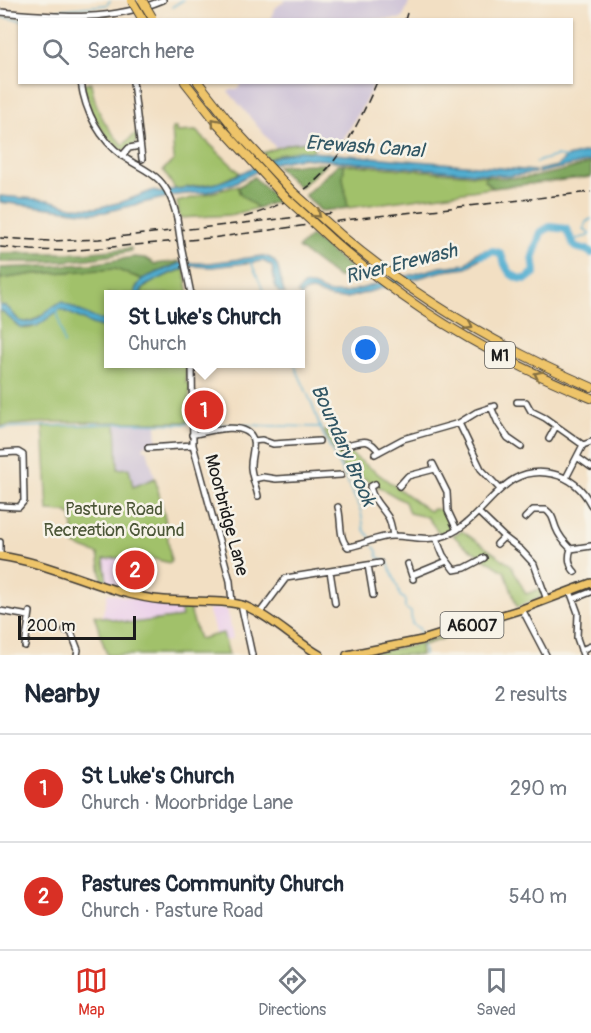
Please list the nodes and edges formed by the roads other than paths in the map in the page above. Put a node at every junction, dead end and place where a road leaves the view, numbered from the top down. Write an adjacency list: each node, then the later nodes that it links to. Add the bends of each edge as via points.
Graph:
1 (142, 0): 8 (highway, bridge)
2 (163, 0): 6 (street)
3 (131, 1): 7 (highway, bridge)
4 (0, 12): 5 (street)
5 (66, 18)
6 (84, 18)
7 (142, 18)
8 (153, 18)
9 (81, 84): 14 (street, via 92,119)
10 (133, 84): 13 (street)
11 (187, 84): 20 (highway, M1, one-way to 11, bridge, via 466,337 370,271 283,195)
12 (200, 84): 18 (highway, M1, one-way to 18, bridge, via 292,191 377,264 513,351)
13 (140, 146): 14 (street, via 129,148); 15 (street)
14 (122, 156): 16 (street, bridge, via 149,172 166,189 177,218)
15 (142, 159)
16 (190, 290)
17 (192, 368): 25 (street, Moorbridge Lane)
18 (591, 387)
19 (531, 397): 22 (street)
20 (591, 398)
21 (517, 402): 22 (street)
22 (526, 402): 24 (street, via 531,411)
23 (459, 423): 32 (street, via 493,407 507,440); 34 (street, via 403,438 377,453 370,442); 43 (street, via 481,469)
24 (556, 426): 27 (street); 31 (street)
25 (192, 435): 28 (street, via 238,428 249,433); 30 (street, Moorbridge Lane)
26 (315, 439): 28 (street, via 273,444)
27 (549, 439)
28 (253, 441): 40 (street)
29 (591, 442): 31 (street)
30 (193, 445): 33 (street); 72 (street, Moorbridge Lane, via 231,581)
31 (583, 445): 36 (street)
32 (521, 447)
33 (148, 448)
34 (343, 448)
35 (0, 453): 46 (street, via 23,455 24,501 20,507)
36 (577, 457): 37 (street); 39 (street)
37 (591, 467)
38 (338, 474): 40 (street)
39 (566, 478): 43 (street, via 528,473); 45 (street, via 582,490)
40 (254, 479): 44 (street)
41 (370, 484): 51 (street, via 376,504 388,516)
42 (402, 484): 50 (street, via 408,476 434,466 447,492 445,507)
43 (500, 489): 48 (street)
44 (259, 493)
45 (591, 505)
46 (0, 507)
47 (342, 511): 51 (street, via 343,548)
48 (479, 513): 50 (street); 52 (street)
49 (525, 518): 57 (street, via 532,510 546,510 553,517 556,533)
50 (457, 530): 53 (street)
51 (393, 536): 53 (street)
52 (504, 537): 55 (street); 71 (street, via 534,564)
53 (436, 538): 60 (street)
54 (0, 542): 58 (street)
55 (497, 544)
56 (591, 546): 57 (street)
57 (571, 549): 65 (street)
58 (0, 556): 72 (main road, via 31,562 135,596)
59 (484, 558): 60 (street, via 458,570)
60 (447, 561): 62 (street, via 413,577)
61 (380, 563): 63 (street)
62 (408, 564)
63 (369, 565): 64 (street); 69 (street)
64 (330, 571): 73 (street); 77 (street, via 286,578)
65 (571, 571)
66 (591, 583): 67 (main road, A6007)
67 (570, 591): 70 (street); 71 (main road, A6007)
68 (591, 592): 70 (street)
69 (374, 595)
70 (573, 599): 81 (street, via 579,616 577,638)
71 (547, 600): 75 (main road, A6007)
72 (232, 603): 74 (main road)
73 (335, 603)
74 (241, 604): 77 (main road); 83 (street)
75 (522, 609): 85 (main road, A6007, via 422,640); 86 (street)
76 (0, 611): 79 (street, via 30,614 23,635)
77 (259, 614): 84 (main road)
78 (70, 630): 82 (street)
79 (25, 646)
80 (591, 646): 81 (street)
81 (582, 653)
82 (77, 655)
83 (252, 655)
84 (320, 655)
85 (348, 655)
86 (546, 655)

